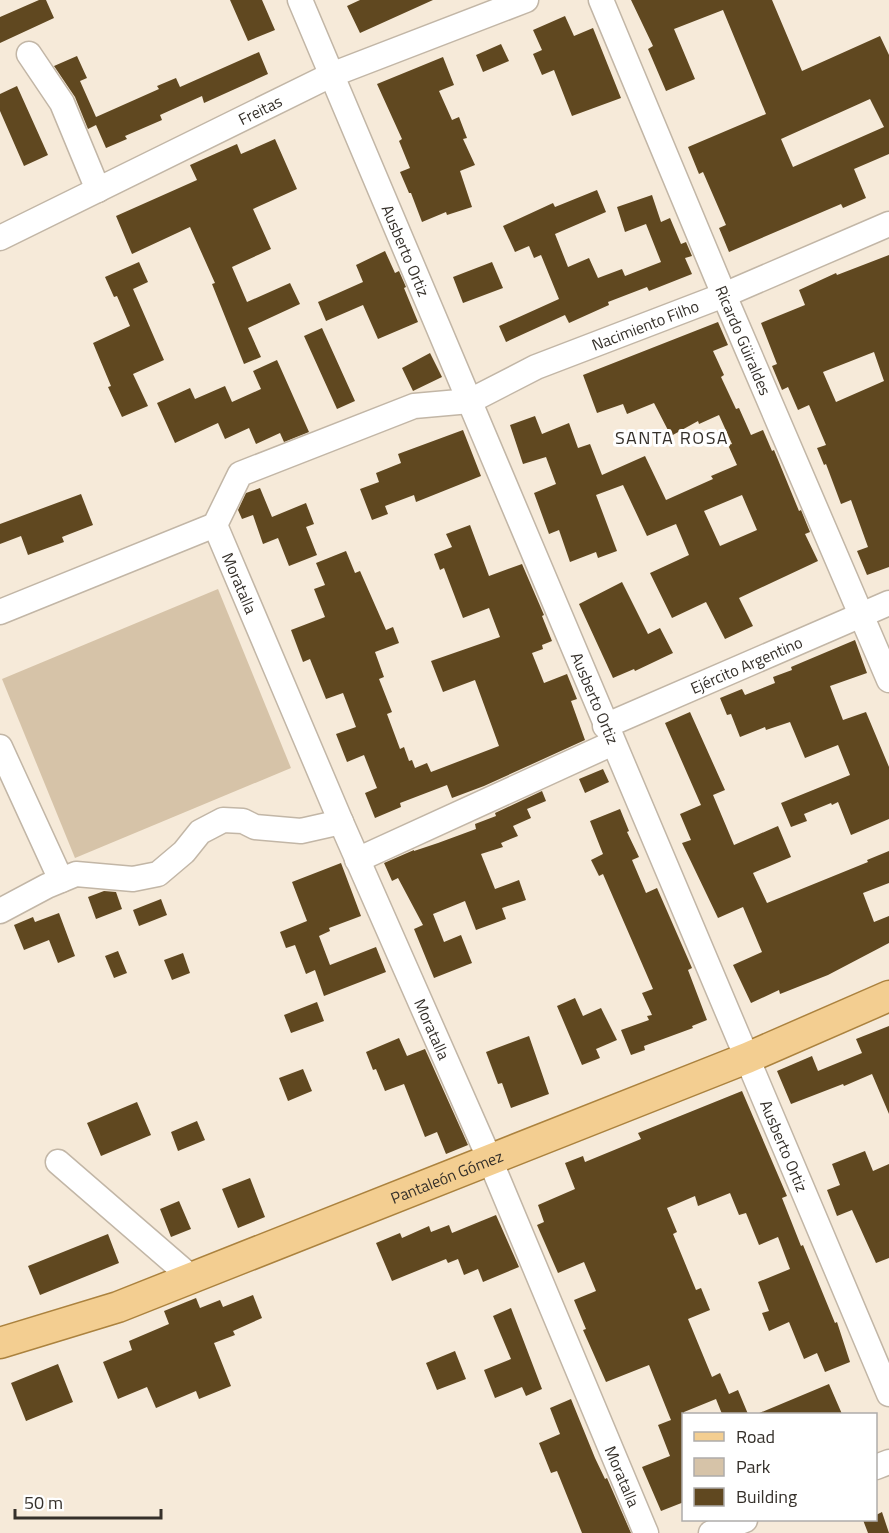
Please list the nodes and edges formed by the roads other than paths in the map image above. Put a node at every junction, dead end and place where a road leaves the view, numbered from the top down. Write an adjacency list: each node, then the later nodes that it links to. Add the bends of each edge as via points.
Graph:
1 (300, 0): 5 (street, Ausberto Ortiz)
2 (526, 0): 5 (street, Freitas)
3 (601, 0): 9 (street, Ricardo Güiraldes)
4 (29, 54): 6 (street, via 62,103)
5 (331, 75): 6 (street, Freitas); 10 (street, Ausberto Ortiz)
6 (98, 190): 8 (street, Freitas)
7 (889, 224): 9 (street, Nacimiento Filho)
8 (0, 238)
9 (724, 295): 10 (street, Nacimiento Filho, via 536,367); 14 (street, Ricardo Güiraldes)
10 (470, 401): 11 (street, via 414,406 240,474); 16 (street, Ausberto Ortiz)
11 (215, 525): 13 (street); 18 (street, Moratalla)
12 (889, 603): 14 (street, Ejército Argentino)
13 (0, 612)
14 (862, 615): 15 (street, Ricardo Güiraldes); 16 (street, Ejército Argentino)
15 (889, 680)
16 (609, 734): 19 (street, Ejército Argentino); 23 (street, Ausberto Ortiz)
17 (0, 747): 20 (street)
18 (341, 822): 19 (street, Moratalla); 20 (street, via 301,831 223,820 200,832 158,874 133,879 76,874)
19 (357, 860): 24 (street, Moratalla)
20 (61, 880): 21 (street)
21 (0, 911)
22 (889, 996): 23 (main road, Pantaleón Gómez)
23 (747, 1058): 24 (main road, Pantaleón Gómez); 28 (street, Ausberto Ortiz)
24 (490, 1160): 26 (main road, Pantaleón Gómez); 30 (street, Moratalla)
25 (58, 1161): 26 (street)
26 (192, 1278): 27 (main road, Pantaleón Gómez, via 118,1307)
27 (0, 1343)
28 (889, 1394)
29 (741, 1521): 31 (street)
30 (646, 1533)
31 (711, 1533)

